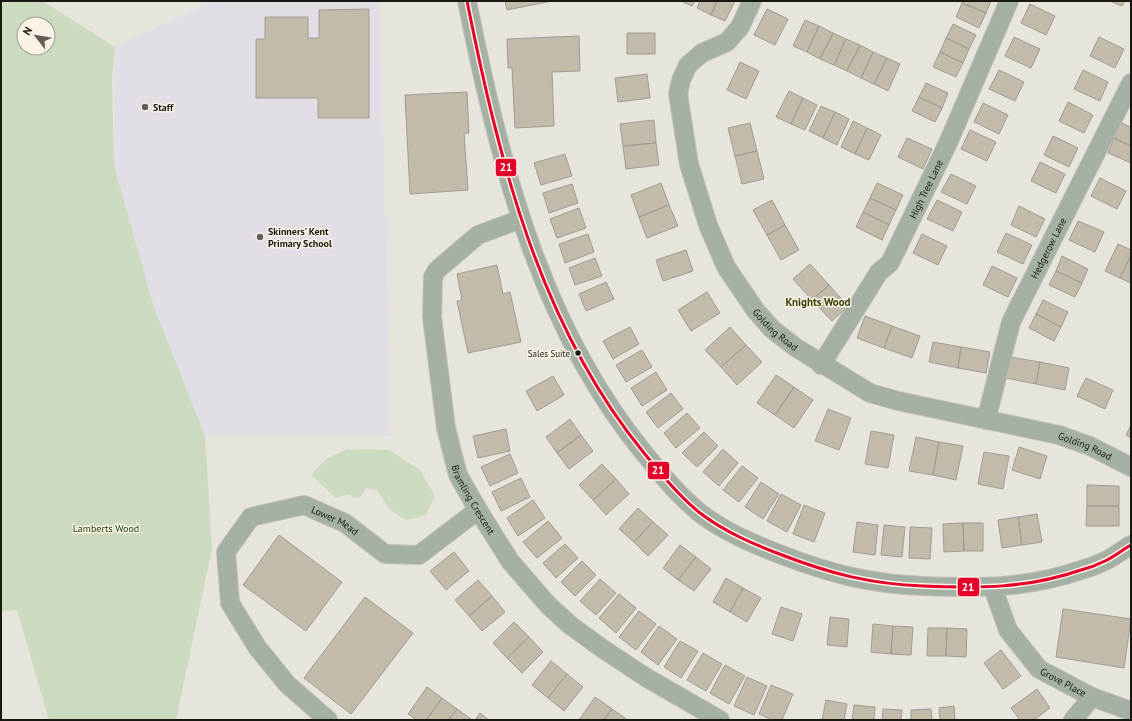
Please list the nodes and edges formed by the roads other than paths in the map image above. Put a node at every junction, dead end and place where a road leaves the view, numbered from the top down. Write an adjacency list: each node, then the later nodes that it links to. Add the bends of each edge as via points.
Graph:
1 (466, 1): 5 (street, via 490,112)
2 (752, 1): 6 (street, Golding Road, via 740,27 727,42 702,53 688,65 681,80 678,94 689,164 708,225 726,267 740,290 772,330)
3 (1010, 1): 6 (street, High Tree Lane, via 948,143 890,263 879,272)
4 (1131, 83): 7 (street, Hedgerow Lane, via 1011,322)
5 (521, 219): 9 (street, Bramling Crescent, via 478,235 437,270 433,277 432,317 446,428 458,475); 11 (street, via 550,296 606,402 664,477 700,512 737,536 814,568 852,578 894,585)
6 (821, 365): 7 (street, Golding Road, via 870,393)
7 (986, 420): 8 (street, Golding Road, via 1059,435 1090,446)
8 (1131, 467)
9 (478, 510): 14 (street, Lower Mead, via 419,555 385,554 345,523 304,505 251,517 226,552 230,603 257,647 287,684); 15 (street, Bramling Crescent, via 510,561 548,605 603,649)
10 (1131, 545): 11 (street, via 1103,562 1064,576)
11 (994, 588): 12 (street, Grove Place, via 1008,630 1039,669)
12 (1092, 698): 13 (street, Grove Place); 16 (street)
13 (1131, 711)
14 (328, 720)
15 (720, 720)
16 (1073, 720)

